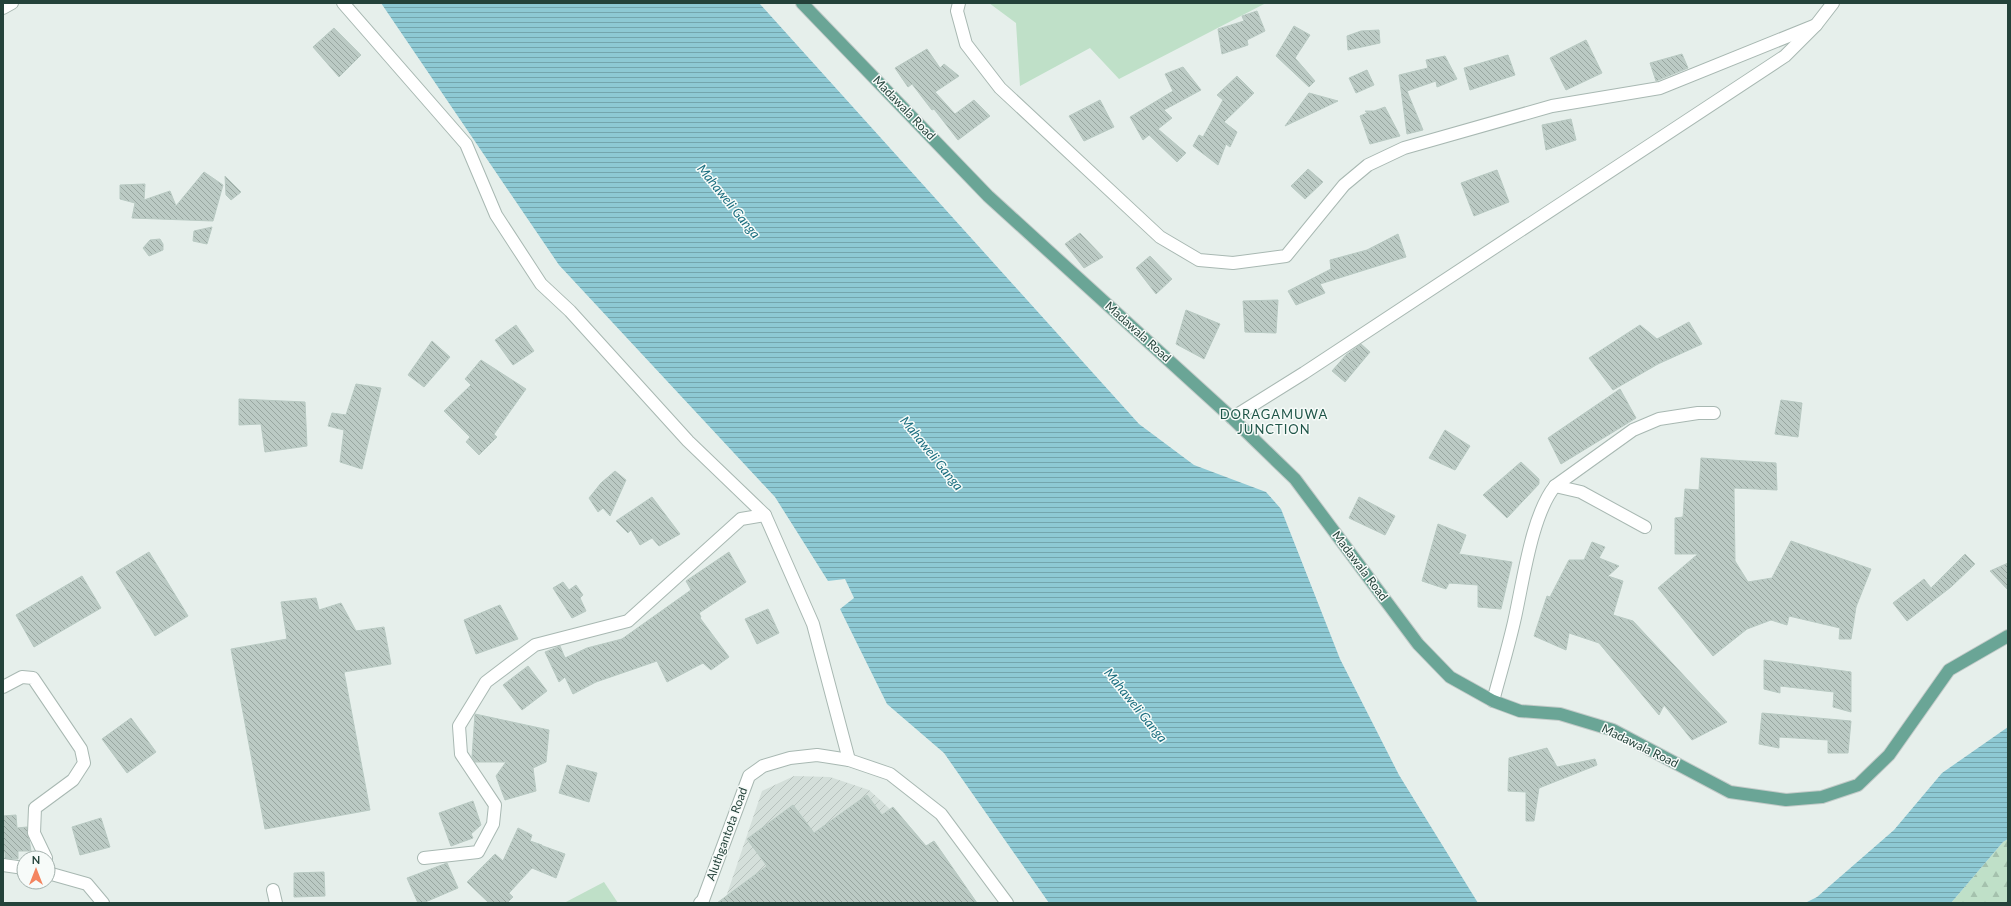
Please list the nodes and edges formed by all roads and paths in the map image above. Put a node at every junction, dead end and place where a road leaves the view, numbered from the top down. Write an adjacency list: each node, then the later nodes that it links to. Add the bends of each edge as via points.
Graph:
1 (12, 3): 6 (street)
2 (343, 3): 11 (street, via 466,144 496,215 541,284 570,311 688,441)
3 (802, 3): 9 (main road, Madawala Road, via 988,196)
4 (959, 3): 7 (street, via 957,10 966,44 1000,88 1160,237 1199,260 1233,263 1286,256 1344,185 1368,164 1404,148 1552,106 1660,88)
5 (1833, 3): 7 (street)
6 (3, 8)
7 (1816, 25): 9 (street, via 1785,56)
8 (1714, 413): 10 (street, via 1698,413 1659,420 1633,430)
9 (1232, 418): 15 (main road, Madawala Road, via 1295,479 1418,644 1450,677)
10 (1556, 486): 12 (street, via 1580,492); 15 (street, via 1546,497 1534,530 1514,623)
11 (765, 515): 16 (street, via 813,624); 18 (street, via 741,519 628,621 535,645 486,682 459,726 461,754 495,805 493,824 478,852)
12 (1644, 527)
13 (2008, 636): 15 (main road, Madawala Road, via 1949,670 1889,755 1858,785 1822,797 1786,800 1730,792 1613,730 1560,714 1520,711)
14 (3, 687): 17 (street, via 22,677 33,678 80,748 84,763 73,780 35,808 34,833)
15 (1492, 701)
16 (849, 760): 25 (street, Aluthgantota Road, via 817,755 790,758 763,766 748,776); 26 (street, Aluthgantota Road, via 890,774 941,814)
17 (42, 850)
18 (424, 858)
19 (3, 865): 20 (street)
20 (16, 867)
21 (56, 875): 23 (street, via 87,884)
22 (273, 890): 24 (street)
23 (103, 903)
24 (276, 903)
25 (700, 903)
26 (1007, 903)

